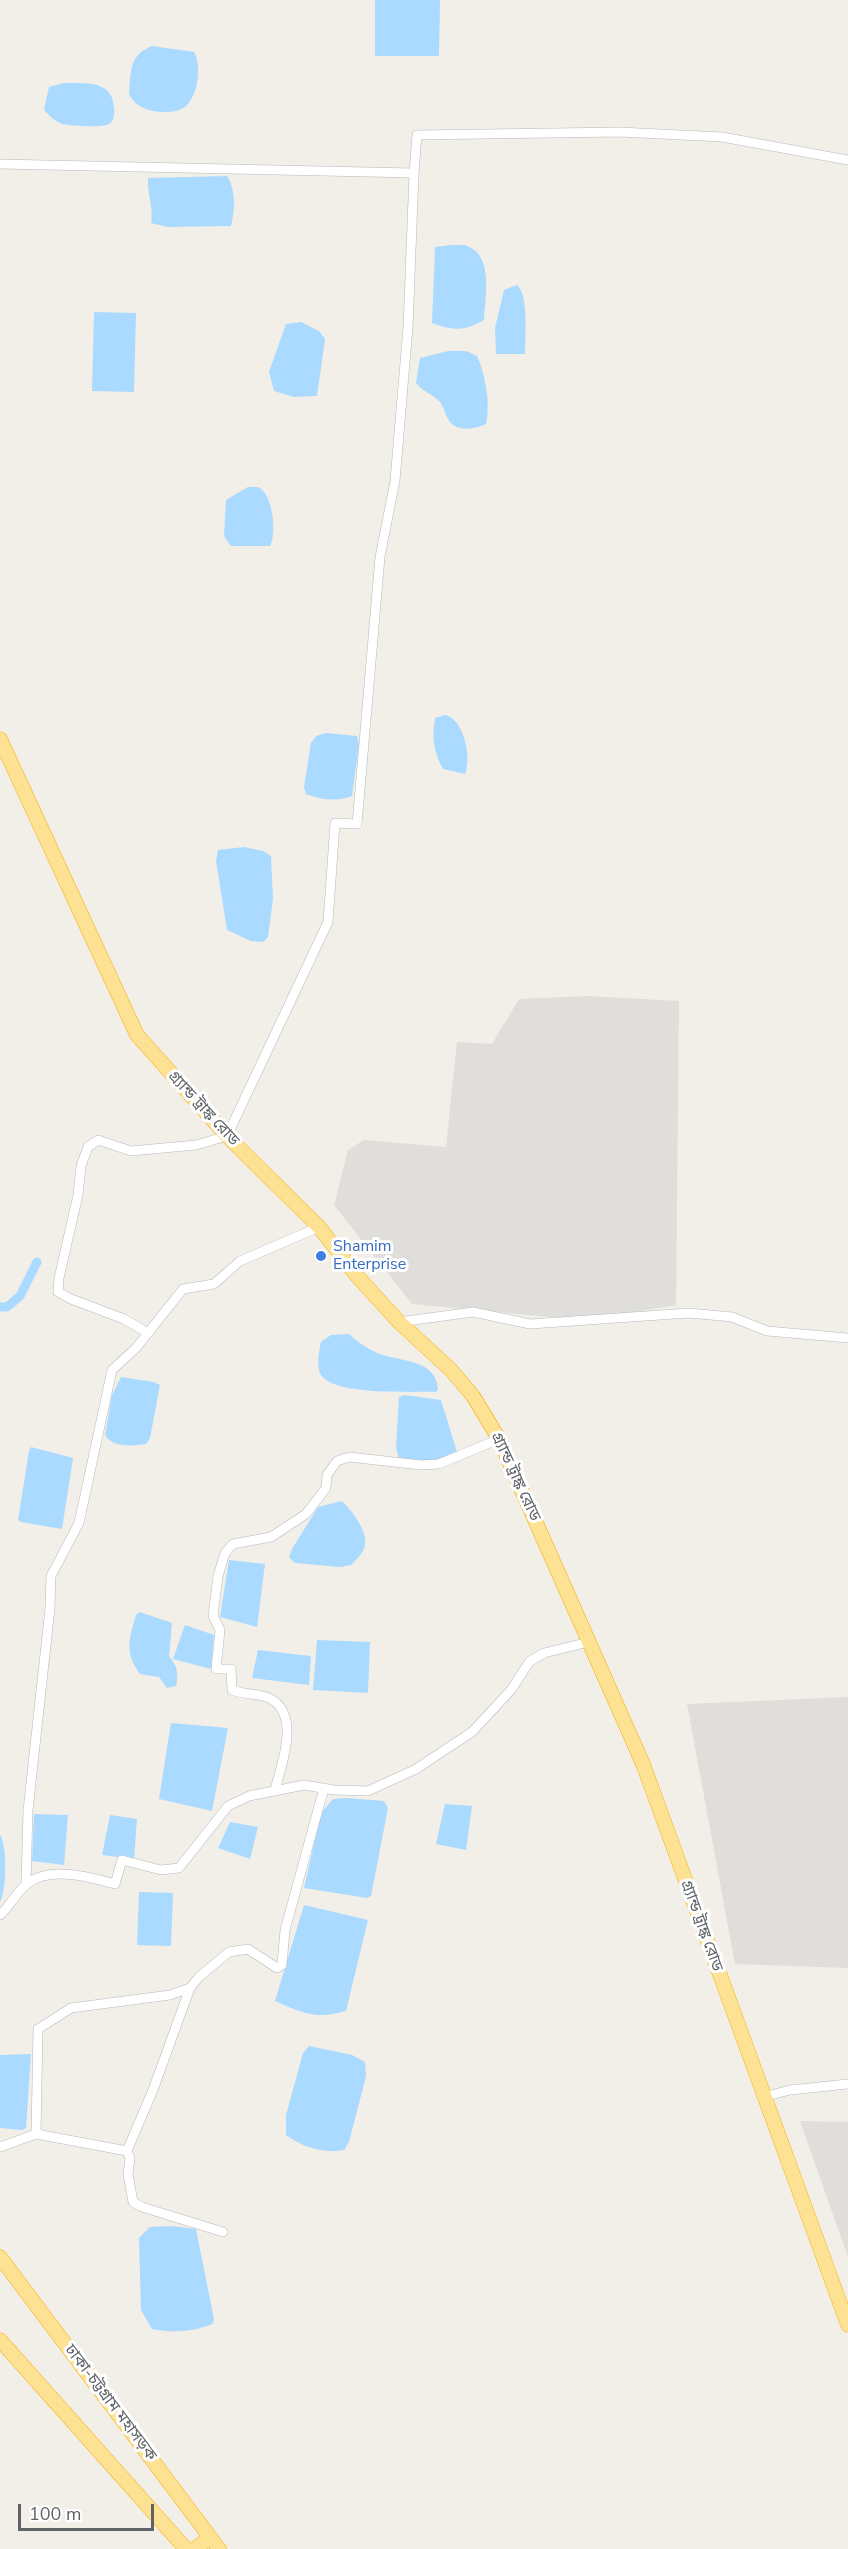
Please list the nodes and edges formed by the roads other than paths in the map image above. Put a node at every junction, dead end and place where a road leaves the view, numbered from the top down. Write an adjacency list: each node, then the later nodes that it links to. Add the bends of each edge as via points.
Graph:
1 (848, 160): 3 (street, via 722,137 620,132 417,135)
2 (0, 164): 3 (street)
3 (414, 173): 5 (street, via 408,327 395,481 380,557 357,824 335,823 328,922)
4 (0, 739): 5 (highway, গ্র্যান্ড ট্রাঙ্ক রোড, via 137,1035)
5 (227, 1136): 6 (highway, গ্র্যান্ড ট্রাঙ্ক রোড); 8 (street, via 196,1145 131,1151 98,1140 88,1147 81,1166 58,1292)
6 (319, 1227): 7 (highway, গ্র্যান্ড ট্রাঙ্ক রোড); 8 (street, via 240,1261 214,1284 183,1289)
7 (399, 1322): 9 (street, via 473,1312 530,1324 689,1313 732,1317 767,1331); 10 (highway, গ্র্যান্ড ট্রাঙ্ক রোড, via 451,1370 473,1396)
8 (148, 1333): 14 (street, via 111,1370 79,1523 51,1576 28,1810)
9 (848, 1338)
10 (499, 1439): 11 (highway, গ্র্যান্ড ট্রাঙ্ক রোড); 13 (street, via 439,1464 349,1457 337,1461 327,1475 326,1488 306,1514 271,1537 232,1544 225,1553 213,1616 220,1630 216,1669 231,1670 232,1690 270,1699 281,1709 286,1746)
11 (589, 1642): 12 (street, via 544,1653 530,1661 511,1690 472,1732 416,1769 368,1791); 18 (highway, গ্র্যান্ড ট্রাঙ্ক রোড, via 643,1764)
12 (324, 1788): 13 (street, via 304,1785); 16 (street, via 285,1930 282,1965 277,1968 248,1949 230,1952)
13 (275, 1790): 14 (street, via 228,1806 179,1869 161,1870 122,1860 115,1884 42,1875)
14 (26, 1884): 15 (street)
15 (0, 1915)
16 (190, 1988): 19 (street, via 170,1995 71,2008 38,2029); 21 (street)
17 (848, 2084): 18 (street)
18 (763, 2097): 24 (highway, গ্র্যান্ড ট্রাঙ্ক রোড)
19 (36, 2134): 20 (street); 21 (street)
20 (0, 2147)
21 (126, 2151): 22 (street, via 130,2158 128,2174 133,2202)
22 (224, 2232)
23 (0, 2257): 26 (highway, ঢাকা-চট্টগ্রাম মহাসড়ক)
24 (848, 2325)
25 (0, 2340): 27 (highway)
26 (210, 2537): 28 (highway); 29 (highway, ঢাকা-চট্টগ্রাম মহাসড়ক)
27 (186, 2549)
28 (195, 2549)
29 (219, 2549)

